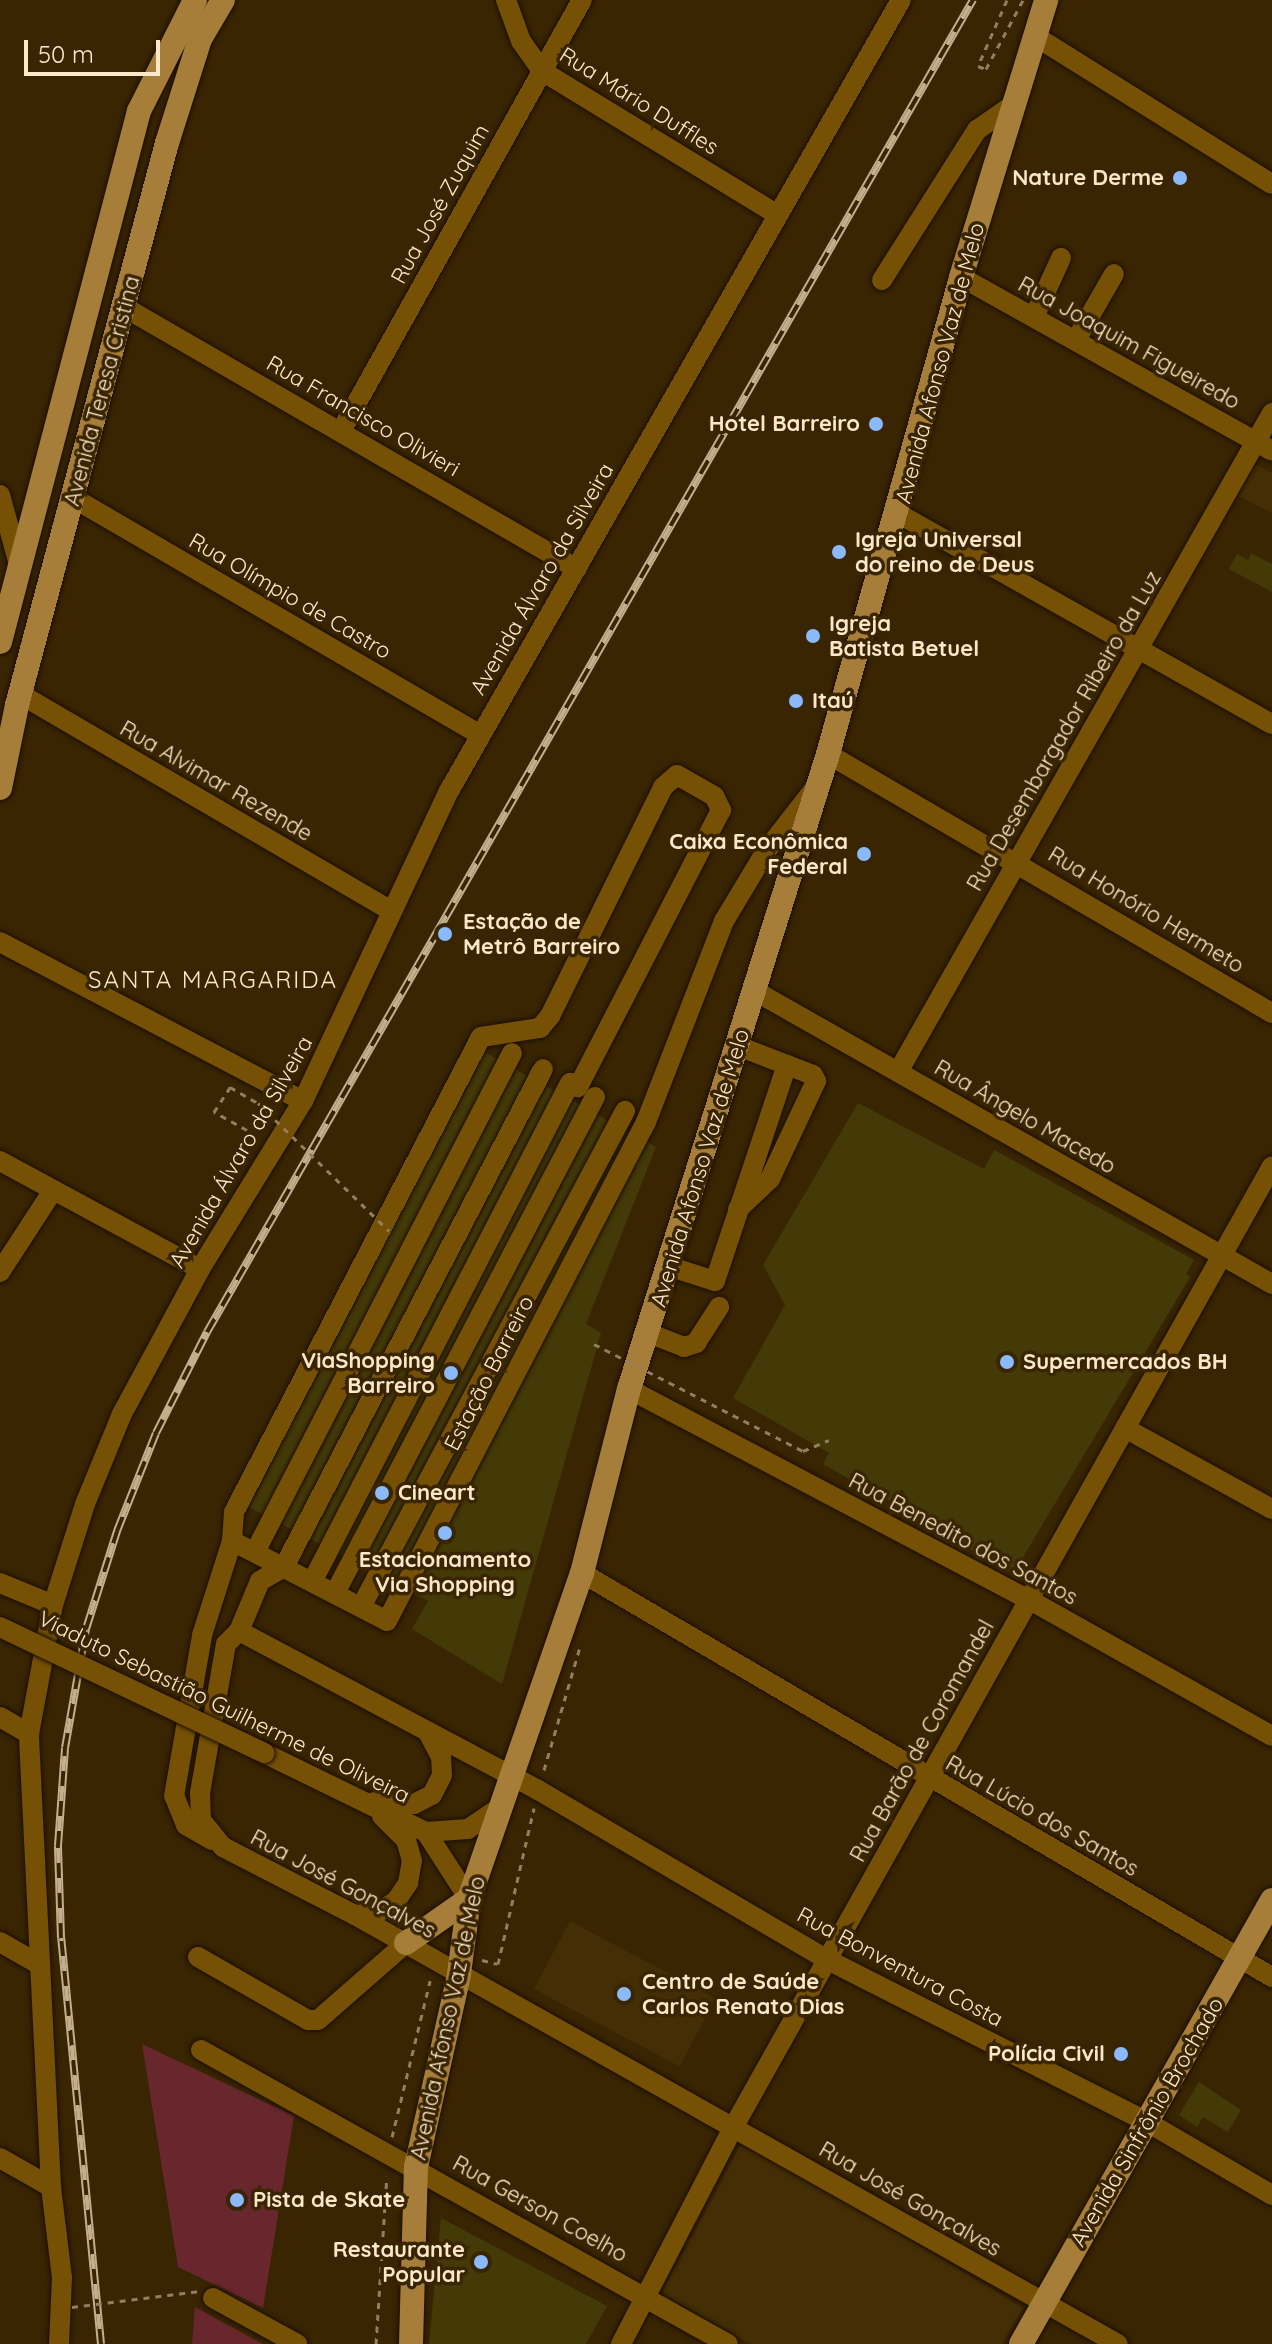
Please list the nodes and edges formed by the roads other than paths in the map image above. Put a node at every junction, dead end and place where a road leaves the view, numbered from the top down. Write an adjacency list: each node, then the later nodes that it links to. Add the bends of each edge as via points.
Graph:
1 (195, 0): 25 (main road, Avenida Teresa Cristina, via 139,111)
2 (223, 0): 16 (main road, Avenida Teresa Cristina, via 200,39)
3 (506, 0): 8 (street, Rua Mário Duffles, via 521,41)
4 (582, 0): 8 (street, Rua José Zuquim)
5 (901, 0): 11 (street, Avenida Álvaro da Silveira)
6 (1046, 0): 7 (main road, Avenida Afonso Vaz de Melo)
7 (1035, 36): 9 (main road, Avenida Afonso Vaz de Melo); 10 (street)
8 (542, 71): 11 (street, Rua Mário Duffles); 20 (street, Rua José Zuquim)
9 (1014, 104): 14 (main road, Avenida Afonso Vaz de Melo); 15 (street, via 977,130)
10 (1272, 184)
11 (778, 215): 26 (street, Avenida Álvaro da Silveira)
12 (1061, 258): 17 (street)
13 (1114, 274): 18 (street)
14 (961, 277): 17 (street, Rua Joaquim Figueiredo); 24 (main road, Avenida Afonso Vaz de Melo)
15 (882, 280)
16 (124, 307): 20 (street, Rua Francisco Olivieri); 23 (main road, Avenida Teresa Cristina)
17 (1034, 317): 18 (street, Rua Joaquim Figueiredo)
18 (1076, 340): 21 (street, Rua Joaquim Figueiredo)
19 (1272, 413): 21 (street, Rua Desembargador Ribeiro da Luz)
20 (341, 431): 26 (street, Rua Francisco Olivieri)
21 (1264, 446): 28 (street, Rua Desembargador Ribeiro da Luz)
22 (0, 495): 25 (street)
23 (75, 499): 29 (main road, Avenida Teresa Cristina); 31 (street, Rua Olímpio de Castro)
24 (899, 514): 28 (street); 32 (main road, Avenida Afonso Vaz de Melo)
25 (20, 569): 27 (main road, Avenida Teresa Cristina)
26 (577, 569): 31 (street, Avenida Álvaro da Silveira)
27 (0, 642)
28 (1139, 648): 30 (street); 35 (street, Rua Desembargador Ribeiro da Luz)
29 (20, 694): 34 (main road, Avenida Teresa Cristina); 36 (street, Rua Alvimar Rezende)
30 (1272, 724)
31 (480, 735): 36 (street, Avenida Álvaro da Silveira)
32 (828, 754): 33 (main road, Avenida Afonso Vaz de Melo); 35 (street, Rua Honório Hermeto)
33 (820, 782): 38 (main road, Avenida Afonso Vaz de Melo); 49 (street, Estação Barreiro, via 766,851 724,921)
34 (0, 788)
35 (1017, 862): 39 (street, Rua Honório Hermeto); 45 (street, Rua Desembargador Ribeiro da Luz)
36 (389, 910): 47 (street, Avenida Álvaro da Silveira)
37 (0, 942): 47 (street)
38 (755, 991): 41 (main road, Avenida Afonso Vaz de Melo); 45 (street, Rua Ângelo Macedo)
39 (1272, 1013)
40 (481, 1037): 42 (street); 46 (street, Estação Barreiro, via 540,1028 550,1016 663,787 677,775 714,796 721,810); 64 (street, via 234,1512)
41 (738, 1046): 43 (street); 55 (main road, Avenida Afonso Vaz de Melo)
42 (512, 1053): 44 (street); 65 (street)
43 (787, 1065): 53 (street); 53 (street, via 816,1081 770,1179)
44 (543, 1069): 46 (street); 66 (street)
45 (898, 1072): 54 (street, Rua Ângelo Macedo)
46 (581, 1089): 48 (street); 68 (street, Estação Barreiro); 70 (street, Estação Barreiro)
47 (303, 1101): 56 (street, Avenida Álvaro da Silveira)
48 (625, 1111): 49 (street); 73 (street, Estação Barreiro)
49 (646, 1122): 73 (street, Estação Barreiro, via 387,1621)
50 (0, 1161): 52 (street)
51 (1272, 1166): 54 (street, Rua Barão de Coromandel)
52 (52, 1192): 56 (street); 57 (street)
53 (738, 1209): 55 (street, via 715,1281)
54 (1222, 1256): 58 (street, Rua Ângelo Macedo); 62 (street, Rua Barão de Coromandel)
55 (671, 1267): 60 (main road, Avenida Afonso Vaz de Melo)
56 (200, 1269): 72 (street, Avenida Álvaro da Silveira, via 122,1414 85,1504)
57 (0, 1272)
58 (1272, 1284)
59 (719, 1307): 60 (street, via 696,1343 684,1347)
60 (648, 1333): 61 (main road, Avenida Afonso Vaz de Melo)
61 (629, 1389): 67 (main road, Avenida Afonso Vaz de Melo); 71 (street, Rua Benedito dos Santos)
62 (1125, 1428): 63 (street); 71 (street, Rua Barão de Coromandel)
63 (1272, 1509)
64 (232, 1541): 65 (street, Estação Barreiro); 85 (street, via 202,1635 174,1796 186,1825)
65 (255, 1552): 66 (street, Estação Barreiro)
66 (284, 1567): 68 (street, Estação Barreiro); 75 (street, via 260,1581)
67 (582, 1573): 80 (main road, Avenida Afonso Vaz de Melo); 81 (street, Rua Lúcio dos Santos)
68 (312, 1582): 70 (street, Estação Barreiro)
69 (0, 1583): 72 (street)
70 (335, 1593): 73 (street, Estação Barreiro)
71 (1028, 1599): 79 (street, Rua Benedito dos Santos); 81 (street, Rua Barão de Coromandel)
72 (53, 1605): 78 (street, Avenida Álvaro da Silveira)
73 (361, 1607)
74 (0, 1627): 82 (street, Viaduto Sebastião Guilherme de Oliveira, bridge)
75 (239, 1631): 77 (street); 85 (street, Rua José Gonçalves, via 226,1644 200,1793 201,1820)
76 (0, 1717): 78 (street)
77 (428, 1733): 80 (street); 82 (street, via 441,1766 432,1795 414,1804)
78 (29, 1734): 94 (street, Avenida Álvaro da Silveira)
79 (1272, 1736)
80 (509, 1775): 83 (main road, Avenida Afonso Vaz de Melo); 93 (street, Rua Bonventura Costa)
81 (930, 1778): 92 (street, Rua Lúcio dos Santos); 93 (street, Rua Barão de Coromandel)
82 (366, 1801): 84 (street, Viaduto Sebastião Guilherme de Oliveira); 88 (street, via 406,1840 412,1861 408,1883 396,1901 377,1913)
83 (499, 1808): 84 (street, via 468,1829); 86 (main road, Avenida Afonso Vaz de Melo)
84 (426, 1832): 86 (street, Viaduto Sebastião Guilherme de Oliveira)
85 (223, 1847): 88 (street, Rua José Gonçalves)
86 (469, 1899): 90 (main road); 95 (main road, Avenida Afonso Vaz de Melo)
87 (1272, 1900): 92 (main road, Avenida Sinfrônio Brochado)
88 (355, 1915): 90 (street, Rua José Gonçalves)
89 (0, 1942): 94 (street)
90 (406, 1943): 91 (street, via 318,2020 308,2020); 95 (street, Rua José Gonçalves)
91 (198, 1957)
92 (1239, 1959): 96 (street, Rua Lúcio dos Santos); 98 (main road, Avenida Sinfrônio Brochado)
93 (828, 1960): 98 (street, Rua Bonventura Costa); 99 (street, Rua Barão de Coromandel)
94 (40, 1965): 102 (street, Avenida Álvaro da Silveira)
95 (459, 1974): 99 (street, Rua José Gonçalves); 101 (main road, Avenida Afonso Vaz de Melo)
96 (1272, 1977)
97 (201, 2050): 101 (street, Rua Gerson Coelho)
98 (1147, 2122): 103 (street, Rua Bonventura Costa); 106 (main road, Avenida Sinfrônio Brochado)
99 (734, 2126): 105 (street, Rua Barão de Coromandel); 106 (street, Rua José Gonçalves)
100 (0, 2158): 102 (street)
101 (416, 2167): 105 (street, Rua Gerson Coelho); 109 (main road, Avenida Afonso Vaz de Melo)
102 (51, 2187): 107 (street, Avenida Álvaro da Silveira, via 62,2278)
103 (1272, 2195)
104 (206, 2295): 108 (street)
105 (647, 2297): 110 (street, Rua Barão de Coromandel); 111 (street, Rua Gerson Coelho)
106 (1044, 2303): 112 (main road, Avenida Sinfrônio Brochado); 113 (street, Rua José Gonçalves)
107 (59, 2344)
108 (297, 2344)
109 (411, 2344)
110 (621, 2344)
111 (728, 2344)
112 (1021, 2344)
113 (1118, 2344)

